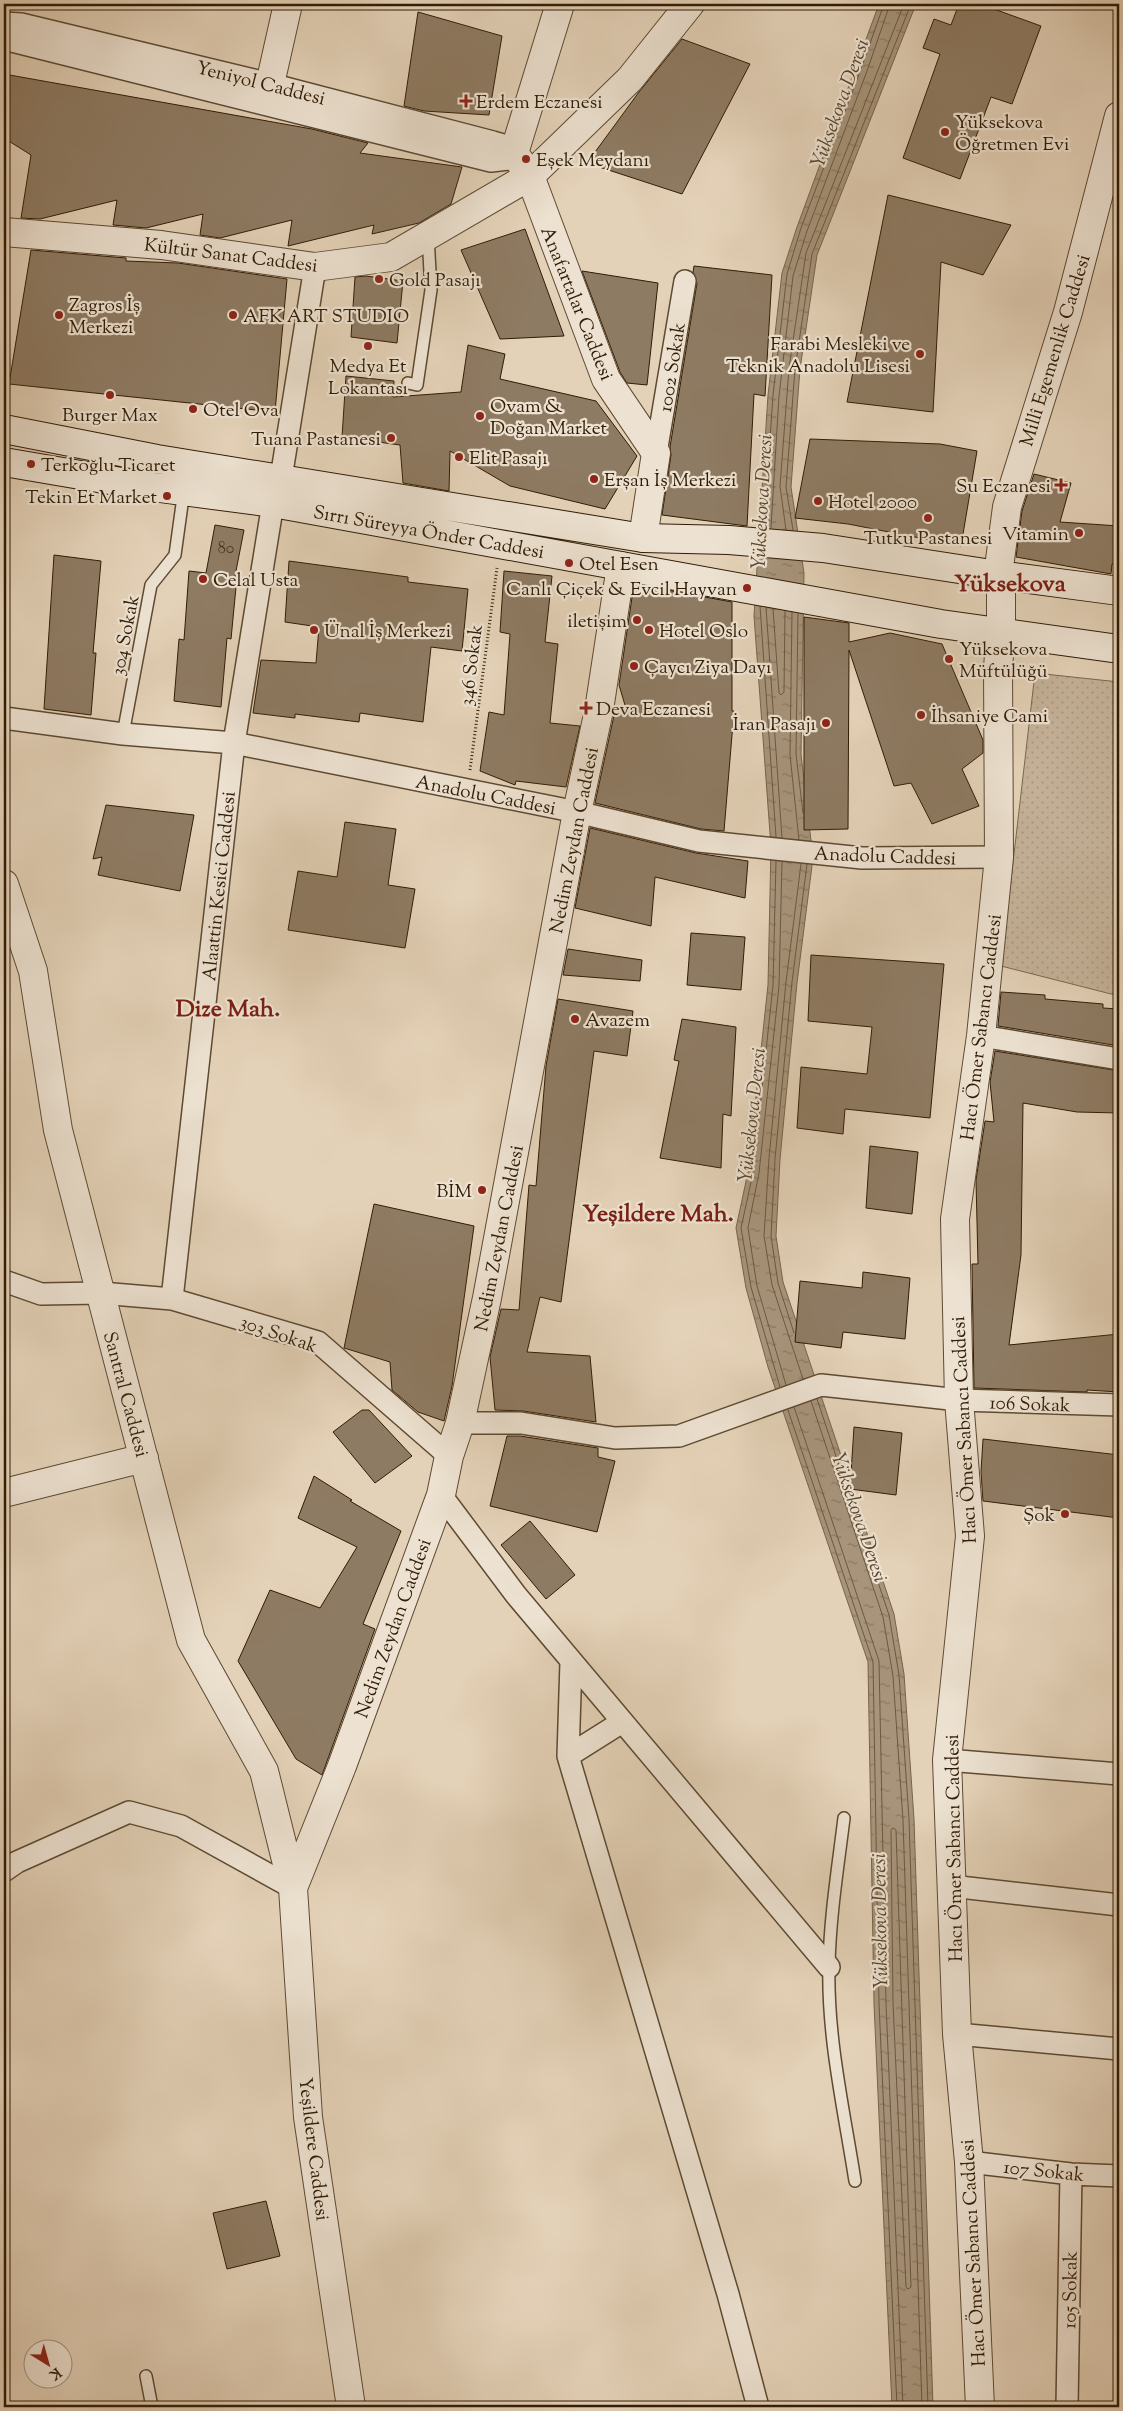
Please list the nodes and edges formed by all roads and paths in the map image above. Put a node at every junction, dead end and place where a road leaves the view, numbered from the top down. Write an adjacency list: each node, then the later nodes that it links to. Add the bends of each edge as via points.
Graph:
1 (288, 4): 6 (street)
2 (560, 4): 8 (street)
3 (690, 4): 9 (street, Kültür Sanat Caddesi, via 630,79)
4 (4, 23): 6 (street, Yeniyol Caddesi, via 21,24)
5 (4, 40): 8 (street, Yeniyol Caddesi, via 491,161 508,158)
6 (270, 84): 8 (street, Yeniyol Caddesi, via 493,142)
7 (1119, 116): 23 (street, Millî Egemenlik Caddesi, via 1068,312 1007,507)
8 (514, 153): 9 (street, Yeniyol Caddesi)
9 (530, 176): 11 (street, Kültür Sanat Caddesi); 16 (street, Anafartalar Caddesi, via 606,379)
10 (4, 232): 12 (street, Kültür Sanat Caddesi, via 161,245)
11 (428, 236): 12 (street, Kültür Sanat Caddesi, via 391,257); 14 (lane, via 431,290 424,348 417,384)
12 (315, 267): 19 (street, Alaattin Kesici Caddesi)
13 (685, 282): 16 (street, 1002 Sokak)
14 (408, 383)
15 (4, 429): 19 (street, Sırrı Süreyya Önder Caddesi, via 157,459)
16 (656, 453): 20 (street)
17 (4, 462): 18 (street, Sırrı Süreyya Önder Caddesi)
18 (184, 490): 19 (street, Sırrı Süreyya Önder Caddesi); 28 (lane, 304 Sokak, via 175,555 151,585)
19 (277, 490): 20 (street, Sırrı Süreyya Önder Caddesi); 21 (street, Sırrı Süreyya Önder Caddesi); 29 (street, Alaattin Kesici Caddesi)
20 (643, 538): 23 (street, Sırrı Süreyya Önder Caddesi, via 729,540 823,548)
21 (500, 543): 22 (street, Sırrı Süreyya Önder Caddesi); 30 (path, 346 Sokak)
22 (621, 566): 25 (street, Sırrı Süreyya Önder Caddesi); 31 (street, Nedim Zeydan Caddesi, via 599,710)
23 (1000, 580): 24 (street, Sırrı Süreyya Önder Caddesi); 25 (street, Millî Egemenlik Caddesi)
24 (1119, 591)
25 (1002, 633): 26 (street, Sırrı Süreyya Önder Caddesi); 32 (street, Hacı Ömer Sabancı Caddesi, via 998,667)
26 (1119, 648)
27 (4, 718): 28 (street, Anadolu Caddesi)
28 (123, 734): 29 (street, Anadolu Caddesi)
29 (234, 743): 30 (street, Anadolu Caddesi); 38 (street, Alaattin Kesici Caddesi)
30 (468, 790): 31 (street, Anadolu Caddesi)
31 (577, 812): 32 (street, Anadolu Caddesi, via 699,841 862,858); 41 (street, Nedim Zeydan Caddesi, via 487,1298)
32 (999, 858): 34 (street, Hacı Ömer Sabancı Caddesi)
33 (4, 884): 37 (street, Santral Caddesi, via 34,971 58,1130)
34 (981, 1036): 35 (street); 39 (street, Hacı Ömer Sabancı Caddesi, via 955,1219)
35 (1119, 1059)
36 (4, 1280): 37 (street, 303 Sokak, via 41,1294)
37 (101, 1293): 38 (street, 303 Sokak); 43 (street, Santral Caddesi)
38 (172, 1299): 42 (street, 303 Sokak, via 318,1342)
39 (959, 1400): 40 (street, 106 Sokak); 41 (street, 106 Sokak, via 821,1385 679,1436 615,1438 521,1423); 49 (street, Hacı Ömer Sabancı Caddesi, via 970,1536)
40 (1119, 1405)
41 (460, 1423): 42 (street, Nedim Zeydan Caddesi)
42 (449, 1456): 45 (street, Nedim Zeydan Caddesi)
43 (144, 1458): 44 (street); 54 (street, Santral Caddesi, via 191,1640 264,1771)
44 (4, 1493)
45 (441, 1495): 46 (street, via 516,1595); 54 (street, Nedim Zeydan Caddesi, via 342,1766)
46 (572, 1662): 47 (street); 48 (street)
47 (622, 1722): 48 (street); 56 (street)
48 (568, 1756): 66 (street, via 728,2294)
49 (947, 1760): 50 (street); 53 (street, Hacı Ömer Sabancı Caddesi)
50 (1119, 1774)
51 (844, 1818): 56 (lane)
52 (4, 1871): 54 (street, via 17,1862 129,1812 181,1826)
53 (951, 1886): 55 (street); 57 (street, Hacı Ömer Sabancı Caddesi)
54 (293, 1888): 65 (street, Yeşildere Caddesi, via 308,2117)
55 (1119, 1904)
56 (829, 1967): 62 (lane, via 833,2038)
57 (957, 2034): 58 (street); 59 (street, Hacı Ömer Sabancı Caddesi)
58 (1119, 2049)
59 (969, 2162): 60 (street, 107 Sokak); 67 (street, Hacı Ömer Sabancı Caddesi)
60 (1070, 2174): 61 (street, 107 Sokak); 68 (street, 105 Sokak)
61 (1119, 2176)
62 (855, 2180)
63 (146, 2376): 64 (lane)
64 (152, 2407)
65 (351, 2407)
66 (758, 2407)
67 (980, 2407)
68 (1067, 2407)

